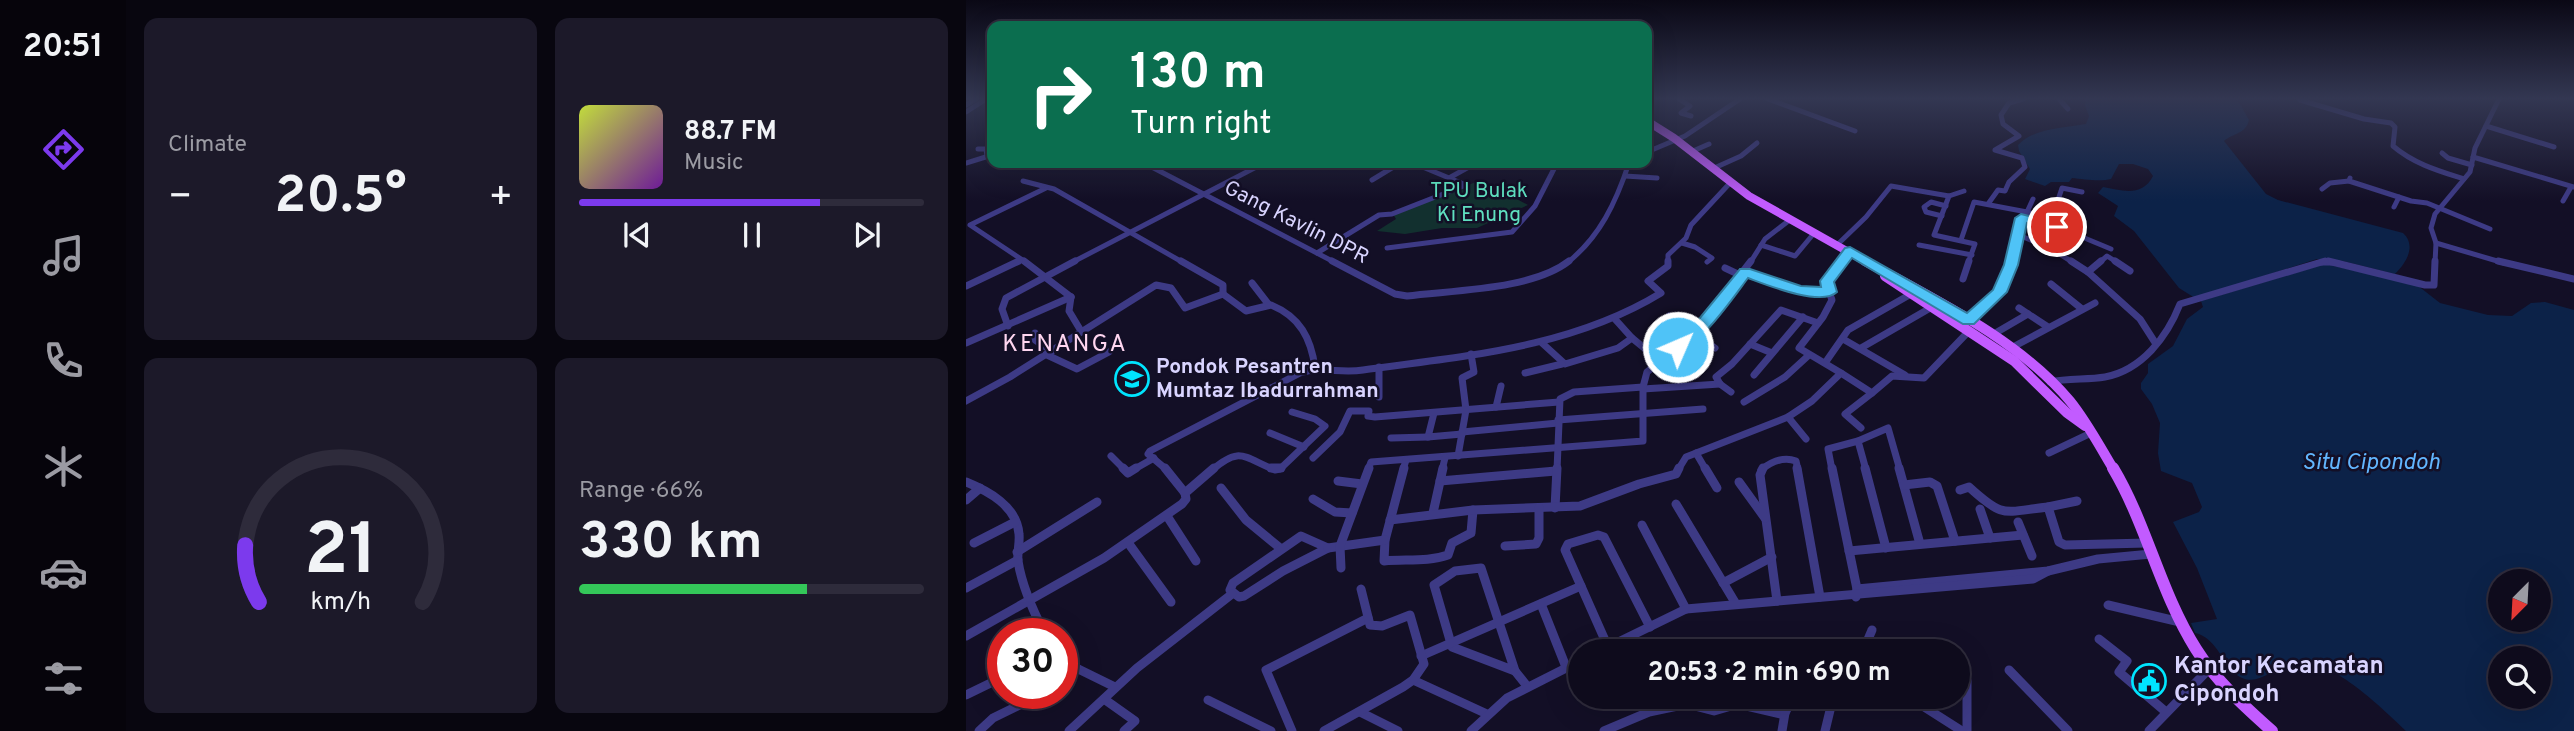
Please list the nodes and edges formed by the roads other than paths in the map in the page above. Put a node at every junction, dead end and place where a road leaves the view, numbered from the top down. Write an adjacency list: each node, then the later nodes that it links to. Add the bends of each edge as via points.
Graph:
1 (1668, 133): 7 (main road)
2 (1687, 133): 7 (street)
3 (2015, 133): 45 (street, via 2019,136 1995,150 2022,158 2025,167)
4 (2394, 133): 31 (street, via 2397,150)
5 (2481, 133): 17 (street)
6 (2507, 133): 10 (street)
7 (1678, 139): 12 (street); 14 (main road)
8 (1757, 143): 27 (street, via 1746,156)
9 (1709, 144): 14 (street)
10 (2554, 147)
11 (978, 149): 13 (street)
12 (1652, 150)
13 (987, 151)
14 (1693, 151): 27 (main road)
15 (2442, 153): 19 (street)
16 (987, 157): 18 (street)
17 (2473, 157): 19 (street); 35 (street)
18 (966, 163)
19 (2472, 165): 31 (street)
20 (1154, 168): 40 (street, Gang Kavlin DPR)
21 (1254, 168): 40 (street)
22 (1392, 168): 32 (street)
23 (1425, 168): 29 (street)
24 (1467, 168): 29 (street)
25 (1554, 168): 64 (street, via 1535,206 1512,232)
26 (1627, 168): 28 (street)
27 (1712, 169): 34 (main road)
28 (1625, 176): 30 (street); 67 (street, Gang Kavlin DPR, via 1596,236 1547,275 1523,282 1407,296)
29 (1449, 178): 67 (street, via 1466,185 1379,215)
30 (1657, 178)
31 (2464, 179): 48 (street)
32 (1372, 180)
33 (1023, 181): 36 (street)
34 (1730, 183): 52 (main road); 59 (street, via 1691,225)
35 (2573, 187): 44 (street)
36 (1047, 188): 55 (street); 69 (street, via 970,224)
37 (2322, 189): 42 (street, via 2349,180)
38 (1964, 191): 41 (street)
39 (2082, 192): 51 (street, via 2062,188)
40 (1203, 194): 55 (street); 67 (street, Gang Kavlin DPR)
41 (1950, 196): 46 (street); 61 (street, via 1891,186)
42 (2399, 197): 47 (street); 48 (street)
43 (2033, 199): 49 (street)
44 (2563, 201)
45 (1988, 204): 49 (street); 58 (street, via 1974,202)
46 (1946, 206): 50 (street); 50 (street, via 1931,202 1924,207 1926,212)
47 (2394, 207)
48 (2438, 207): 54 (street); 60 (street, via 2431,228)
49 (2024, 215): 51 (street); 57 (street); 65 (street)
50 (1942, 216): 58 (street, via 1934,235)
51 (2052, 218): 53 (street)
52 (1791, 219): 56 (main road); 62 (street)
53 (2062, 222)
54 (2490, 229)
55 (1130, 232): 76 (street); 83 (street, via 1223,285)
56 (1815, 232): 61 (main road); 62 (street, via 1795,256)
57 (2019, 235): 73 (street); 97 (street, via 2000,292)
58 (1961, 240): 68 (street, via 1975,244)
59 (1682, 243): 70 (street, via 1712,258); 94 (street, via 1668,255 1668,266 1648,282 1661,293)
60 (2436, 243): 78 (street); 108 (street, via 2434,285 2339,262 2314,264 2180,304)
61 (1838, 244): 66 (main road)
62 (1761, 245): 75 (street)
63 (1919, 245): 68 (street)
64 (1387, 247)
65 (2112, 249)
66 (1850, 251): 71 (main road); 82 (street, via 1827,281)
67 (1317, 253)
68 (1972, 255): 77 (street)
69 (1022, 260): 76 (street); 81 (street)
70 (1707, 262)
71 (1871, 263): 84 (main road); 97 (main road)
72 (1725, 268): 75 (street)
73 (2088, 271): 74 (street, via 2105,257); 108 (street, via 2140,319)
74 (2130, 271)
75 (1743, 274): 82 (street, via 1800,291); 101 (street)
76 (1046, 276): 85 (street); 96 (street, via 1004,299 1001,308)
77 (1964, 279)
78 (2574, 279)
79 (1252, 283): 87 (street)
80 (2051, 284): 90 (street)
81 (966, 286)
82 (1830, 292): 95 (street, via 1832,300)
83 (1223, 294): 87 (street, via 1248,313); 99 (street, via 1185,308 1172,286 1160,284)
84 (1911, 294): 88 (main road); 104 (street, via 1848,330)
85 (1071, 297): 96 (street); 99 (street, via 1069,311)
86 (2095, 303): 90 (street)
87 (1269, 305): 120 (street, via 1291,315 1303,327)
88 (1932, 307): 97 (main road); 110 (street)
89 (2019, 308): 91 (street)
90 (2082, 309): 98 (street)
91 (2028, 314): 98 (street); 102 (street)
92 (1670, 316): 101 (street)
93 (1803, 317): 95 (street); 107 (street, via 1781,310); 114 (street)
94 (1614, 318): 103 (street); 106 (street)
95 (1818, 323): 116 (street, via 1799,348)
96 (1008, 326): 105 (street)
97 (1969, 326): 102 (main road); 125 (street, via 1927,376); 145 (main road)
98 (2048, 327): 111 (street)
99 (1081, 331): 113 (street)
100 (1035, 333): 113 (street, via 1035,340)
101 (1695, 334): 109 (street); 117 (street)
102 (1992, 335): 111 (main road)
103 (1632, 338): 117 (street); 119 (street, via 1618,348)
104 (1843, 339): 110 (street); 118 (street)
105 (966, 343)
106 (1542, 343): 115 (street); 119 (street)
107 (1750, 344): 114 (street); 127 (street, via 1716,377)
108 (2156, 344): 126 (street, via 2134,366 2116,374)
109 (1715, 348)
110 (1861, 348): 125 (street)
111 (2011, 348): 126 (main road)
112 (1109, 352): 113 (street, via 1072,369)
113 (1050, 353): 133 (street)
114 (1772, 353): 124 (street)
115 (1471, 354): 121 (street); 138 (street, via 1474,373 1462,378)
116 (1809, 355): 118 (street); 135 (street, via 1785,377)
117 (1660, 361): 129 (street, via 1647,372)
118 (1825, 363): 123 (street)
119 (1562, 364): 122 (street)
120 (1315, 368): 121 (street); 158 (street, via 1153,449 1148,454)
121 (1380, 368): 132 (street)
122 (1525, 373)
123 (1841, 373): 131 (street); 142 (street)
124 (1754, 375)
125 (1908, 377): 131 (street, via 1892,376)
126 (2050, 382): 145 (main road)
127 (1720, 384): 129 (street); 130 (street)
128 (1501, 386): 136 (street)
129 (1643, 388): 134 (street, via 1574,392); 141 (street)
130 (1731, 392)
131 (1872, 393): 144 (street, via 1845,414)
132 (1379, 397)
133 (967, 399)
134 (1559, 402): 136 (street); 143 (street)
135 (1744, 402)
136 (1496, 407): 138 (street)
137 (1703, 409): 141 (street)
138 (1465, 410): 140 (street); 147 (street)
139 (1292, 412): 152 (street, via 1325,426)
140 (1434, 413): 148 (street); 159 (street, via 1371,417 1366,410 1350,411 1340,432)
141 (1642, 413): 143 (street); 153 (street, via 1641,442)
142 (1788, 416): 150 (street); 154 (street)
143 (1558, 421): 147 (street); 153 (street)
144 (1861, 428)
145 (2088, 429): 155 (street); 204 (main road, via 2119,479)
146 (1270, 433): 152 (street)
147 (1462, 433): 148 (street); 157 (street)
148 (1428, 437): 149 (street)
149 (1391, 438)
150 (1806, 439)
151 (1858, 441): 168 (street, via 1888,428); 203 (street); 205 (street, via 1828,449)
152 (1304, 447): 173 (street, via 1278,470 1231,454)
153 (1558, 447): 157 (street); 162 (street)
154 (1696, 453): 171 (street); 181 (street, via 1682,460 1676,474 1592,503)
155 (2049, 453)
156 (1111, 456): 158 (street, via 1127,473)
157 (1458, 456): 160 (street)
158 (1154, 458): 173 (street)
159 (1313, 458)
160 (1446, 458): 161 (street); 164 (street)
161 (1406, 460): 167 (street, via 1369,463); 187 (street)
162 (1556, 471): 164 (street); 181 (street)
163 (1338, 481): 167 (street)
164 (1440, 481): 185 (street)
165 (966, 482): 169 (street)
166 (1739, 482): 188 (street)
167 (1362, 484): 184 (street)
168 (1904, 485): 195 (street, via 1930,482 1937,486); 198 (street)
169 (980, 488): 175 (street); 189 (street, via 1003,502)
170 (1221, 488): 201 (street, via 1246,520)
171 (1717, 488)
172 (1960, 489): 179 (street, via 1969,487 2002,512)
173 (1185, 493): 186 (street, via 1186,499)
174 (1313, 499): 184 (street, via 1335,512)
175 (966, 500)
176 (1097, 502): 206 (street)
177 (2077, 502): 179 (street)
178 (1676, 504): 211 (street)
179 (2048, 507): 204 (street, via 2059,541 2065,545)
180 (1539, 508): 181 (street); 183 (street); 200 (street, via 1536,544)
181 (1555, 508)
182 (1980, 509): 193 (street)
183 (1473, 510): 185 (street); 194 (street, via 1471,533 1452,543 1448,555 1431,561 1384,561)
184 (1352, 513): 199 (street)
185 (1433, 513): 187 (street)
186 (1167, 516): 197 (street); 209 (street)
187 (1390, 520): 194 (street)
188 (1767, 520): 208 (street); 217 (street, via 1761,470 1793,458)
189 (1015, 522): 196 (street); 206 (street)
190 (2018, 522): 192 (street)
191 (1642, 525): 224 (street)
192 (2023, 535): 193 (street); 207 (street)
193 (1990, 538): 195 (street)
194 (1385, 540): 199 (street)
195 (1955, 541): 198 (street)
196 (974, 542)
197 (1129, 544): 219 (street); 220 (street)
198 (1920, 544): 203 (street)
199 (1340, 546): 202 (street); 210 (street)
200 (1505, 546)
201 (1280, 548): 202 (street, via 1303,536); 216 (street, via 1233,583)
202 (1328, 548): 216 (street, via 1244,596)
203 (1886, 548): 205 (street)
204 (2149, 548): 215 (street, via 2048,571 2033,579); 228 (main road)
205 (1849, 551): 215 (street)
206 (1018, 556): 213 (street); 220 (street)
207 (2032, 556)
208 (1772, 557): 211 (street); 218 (street)
209 (1196, 561)
210 (1341, 568)
211 (1723, 583): 222 (street)
212 (1581, 586): 221 (street); 229 (street, via 1565,550 1567,544 1604,537); 232 (street)
213 (966, 588)
214 (1361, 589): 226 (street)
215 (1857, 593): 217 (street)
216 (1232, 594): 246 (street)
217 (1821, 597): 218 (street)
218 (1777, 601): 222 (street)
219 (1171, 602)
220 (1029, 603): 225 (street); 231 (street)
221 (1541, 604): 227 (street); 238 (street)
222 (1736, 604): 224 (street)
223 (2108, 605): 228 (street)
224 (1686, 609): 229 (street)
225 (1037, 618)
226 (1368, 618): 237 (street, via 1376,627 1410,615); 264 (street, via 1266,670)
227 (1499, 622): 236 (street); 236 (street, via 1481,568 1459,569 1434,585); 242 (street)
228 (2181, 622): 240 (main road)
229 (1650, 627): 233 (street)
230 (1872, 630): 234 (street)
231 (966, 636)
232 (1600, 639)
233 (1625, 639)
234 (1868, 639)
235 (2099, 639): 256 (street, via 2127,661 2119,672)
236 (1451, 643): 237 (street); 242 (street)
237 (1422, 656): 243 (street, via 1424,664)
238 (1566, 667): 245 (street)
239 (1078, 668): 246 (street)
240 (2209, 669): 256 (street); 273 (main road)
241 (2009, 670): 271 (street)
242 (1515, 671): 245 (street)
243 (1413, 680): 255 (street); 258 (street)
244 (987, 685): 247 (street)
245 (1527, 686): 258 (street)
246 (1115, 687): 248 (street)
247 (966, 695)
248 (1104, 699): 261 (street); 262 (street, via 1135,721)
249 (1208, 700): 263 (street)
250 (1013, 709): 260 (street)
251 (1787, 709): 257 (street)
252 (1830, 709): 270 (street)
253 (1928, 709): 259 (street)
254 (1962, 709): 259 (street)
255 (1360, 712): 265 (street); 266 (street)
256 (2166, 712): 272 (street)
257 (1785, 713): 268 (street, via 1738,704 1714,711 1687,704 1650,712); 269 (street)
258 (1487, 714): 267 (street)
259 (1959, 730)
260 (979, 731)
261 (1069, 731)
262 (1124, 731)
263 (1271, 731)
264 (1292, 731)
265 (1324, 731)
266 (1398, 731)
267 (1471, 731)
268 (1604, 731)
269 (1782, 731)
270 (1825, 731)
271 (2068, 731)
272 (2149, 731)
273 (2272, 731)

